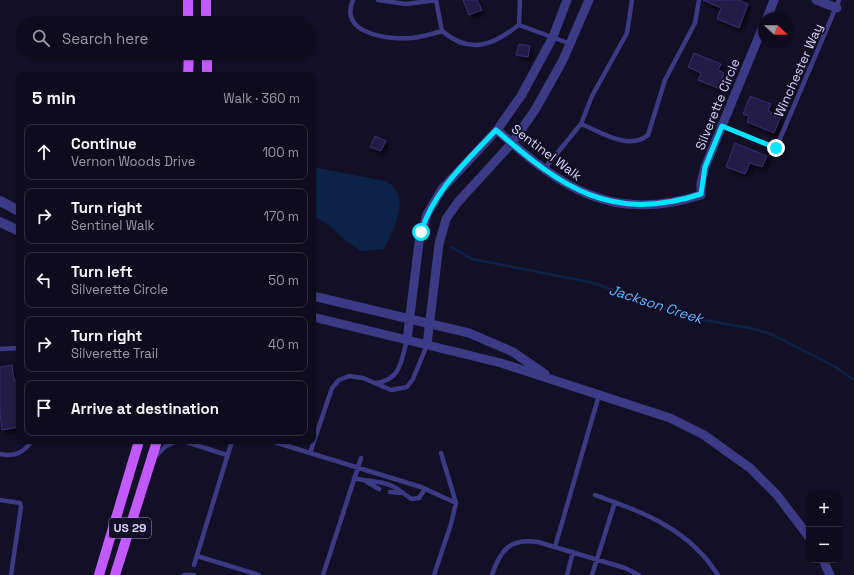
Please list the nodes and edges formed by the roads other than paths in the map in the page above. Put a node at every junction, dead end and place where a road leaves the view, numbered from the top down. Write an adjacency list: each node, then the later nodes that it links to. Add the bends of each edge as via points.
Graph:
1 (188, 0): 15 (main road)
2 (206, 0): 16 (main road)
3 (353, 0): 18 (lane, via 350,9 352,22 373,34 408,38 423,37)
4 (378, 0): 5 (lane, via 406,4)
5 (436, 0): 18 (lane)
6 (520, 0): 17 (lane)
7 (567, 0): 19 (street)
8 (589, 0): 21 (street)
9 (632, 0): 26 (lane, via 627,33 592,96)
10 (699, 0): 26 (lane, via 695,23 665,80 648,135 638,141 629,142)
11 (774, 0): 14 (street)
12 (816, 0): 13 (street)
13 (838, 4): 27 (lane, Winchester Way, via 776,148)
14 (769, 12)
15 (188, 16)
16 (206, 16)
17 (519, 25): 18 (lane, via 494,42 478,45 457,41); 19 (lane)
18 (442, 31)
19 (553, 37): 21 (lane); 28 (street, via 521,96)
20 (758, 39): 27 (street, Silverette Circle)
21 (571, 44): 29 (street, via 546,92)
22 (189, 60): 24 (main road)
23 (207, 60): 25 (main road)
24 (188, 72)
25 (207, 72)
26 (581, 124): 30 (lane)
27 (722, 126): 31 (street, Silverette Circle, via 705,167)
28 (496, 130): 29 (street, Sentinel Walk); 38 (street, via 442,189 427,214 419,242)
29 (512, 144): 30 (street, Sentinel Walk); 39 (street, via 458,202 446,219 438,244)
30 (544, 169): 31 (street, Sentinel Walk, via 574,189 609,202 635,205 662,204)
31 (701, 194)
32 (0, 201): 33 (street)
33 (16, 209)
34 (0, 222): 35 (street)
35 (16, 230)
36 (316, 297): 38 (street)
37 (316, 318): 40 (street)
38 (409, 318): 39 (street); 40 (street)
39 (430, 324): 41 (street); 44 (street, via 469,333 496,344 513,352)
40 (407, 340): 41 (street); 45 (lane, via 394,376)
41 (427, 345): 44 (street, via 501,363); 45 (lane, via 407,387 391,390)
42 (16, 348): 43 (lane)
43 (0, 349)
44 (555, 380): 46 (street)
45 (376, 383): 47 (lane, via 349,376 339,380 332,388)
46 (599, 394): 73 (street, via 670,418 720,446 764,481); 74 (lane)
47 (316, 436)
48 (30, 444): 57 (lane, via 24,451 10,456)
49 (138, 444): 81 (main road, US 29)
50 (156, 444): 61 (main road, US 29)
51 (171, 444): 61 (lane)
52 (192, 444): 59 (lane)
53 (231, 444): 59 (lane)
54 (280, 444): 58 (lane)
55 (313, 444): 58 (lane)
56 (441, 453): 71 (lane)
57 (0, 454)
58 (310, 454): 62 (lane)
59 (227, 455): 76 (lane)
60 (361, 458): 62 (lane)
61 (151, 461): 82 (main road, US 29)
62 (357, 468): 63 (lane); 66 (lane)
63 (354, 478): 64 (lane); 86 (lane)
64 (367, 482): 65 (lane); 68 (lane, via 375,480 395,487)
65 (378, 489)
66 (425, 489): 68 (lane, via 419,498 412,499); 71 (lane)
67 (390, 492): 68 (lane)
68 (401, 493)
69 (595, 495): 72 (lane)
70 (0, 500): 80 (lane, via 15,501 20,503 21,508)
71 (456, 502): 87 (lane)
72 (615, 502): 77 (lane); 92 (lane, via 671,528 706,558)
73 (806, 533)
74 (555, 547): 75 (lane); 88 (lane, via 526,540 515,543 498,557)
75 (573, 552): 77 (lane); 89 (lane)
76 (197, 556): 79 (lane); 85 (lane)
77 (597, 559): 90 (lane); 91 (lane)
78 (824, 563): 93 (street)
79 (194, 565)
80 (11, 575)
81 (99, 575)
82 (115, 575)
83 (184, 575): 84 (lane)
84 (194, 575)
85 (259, 575)
86 (323, 575)
87 (434, 575)
88 (492, 575)
89 (567, 575)
90 (592, 575)
91 (639, 575)
92 (718, 575)
93 (830, 575)

